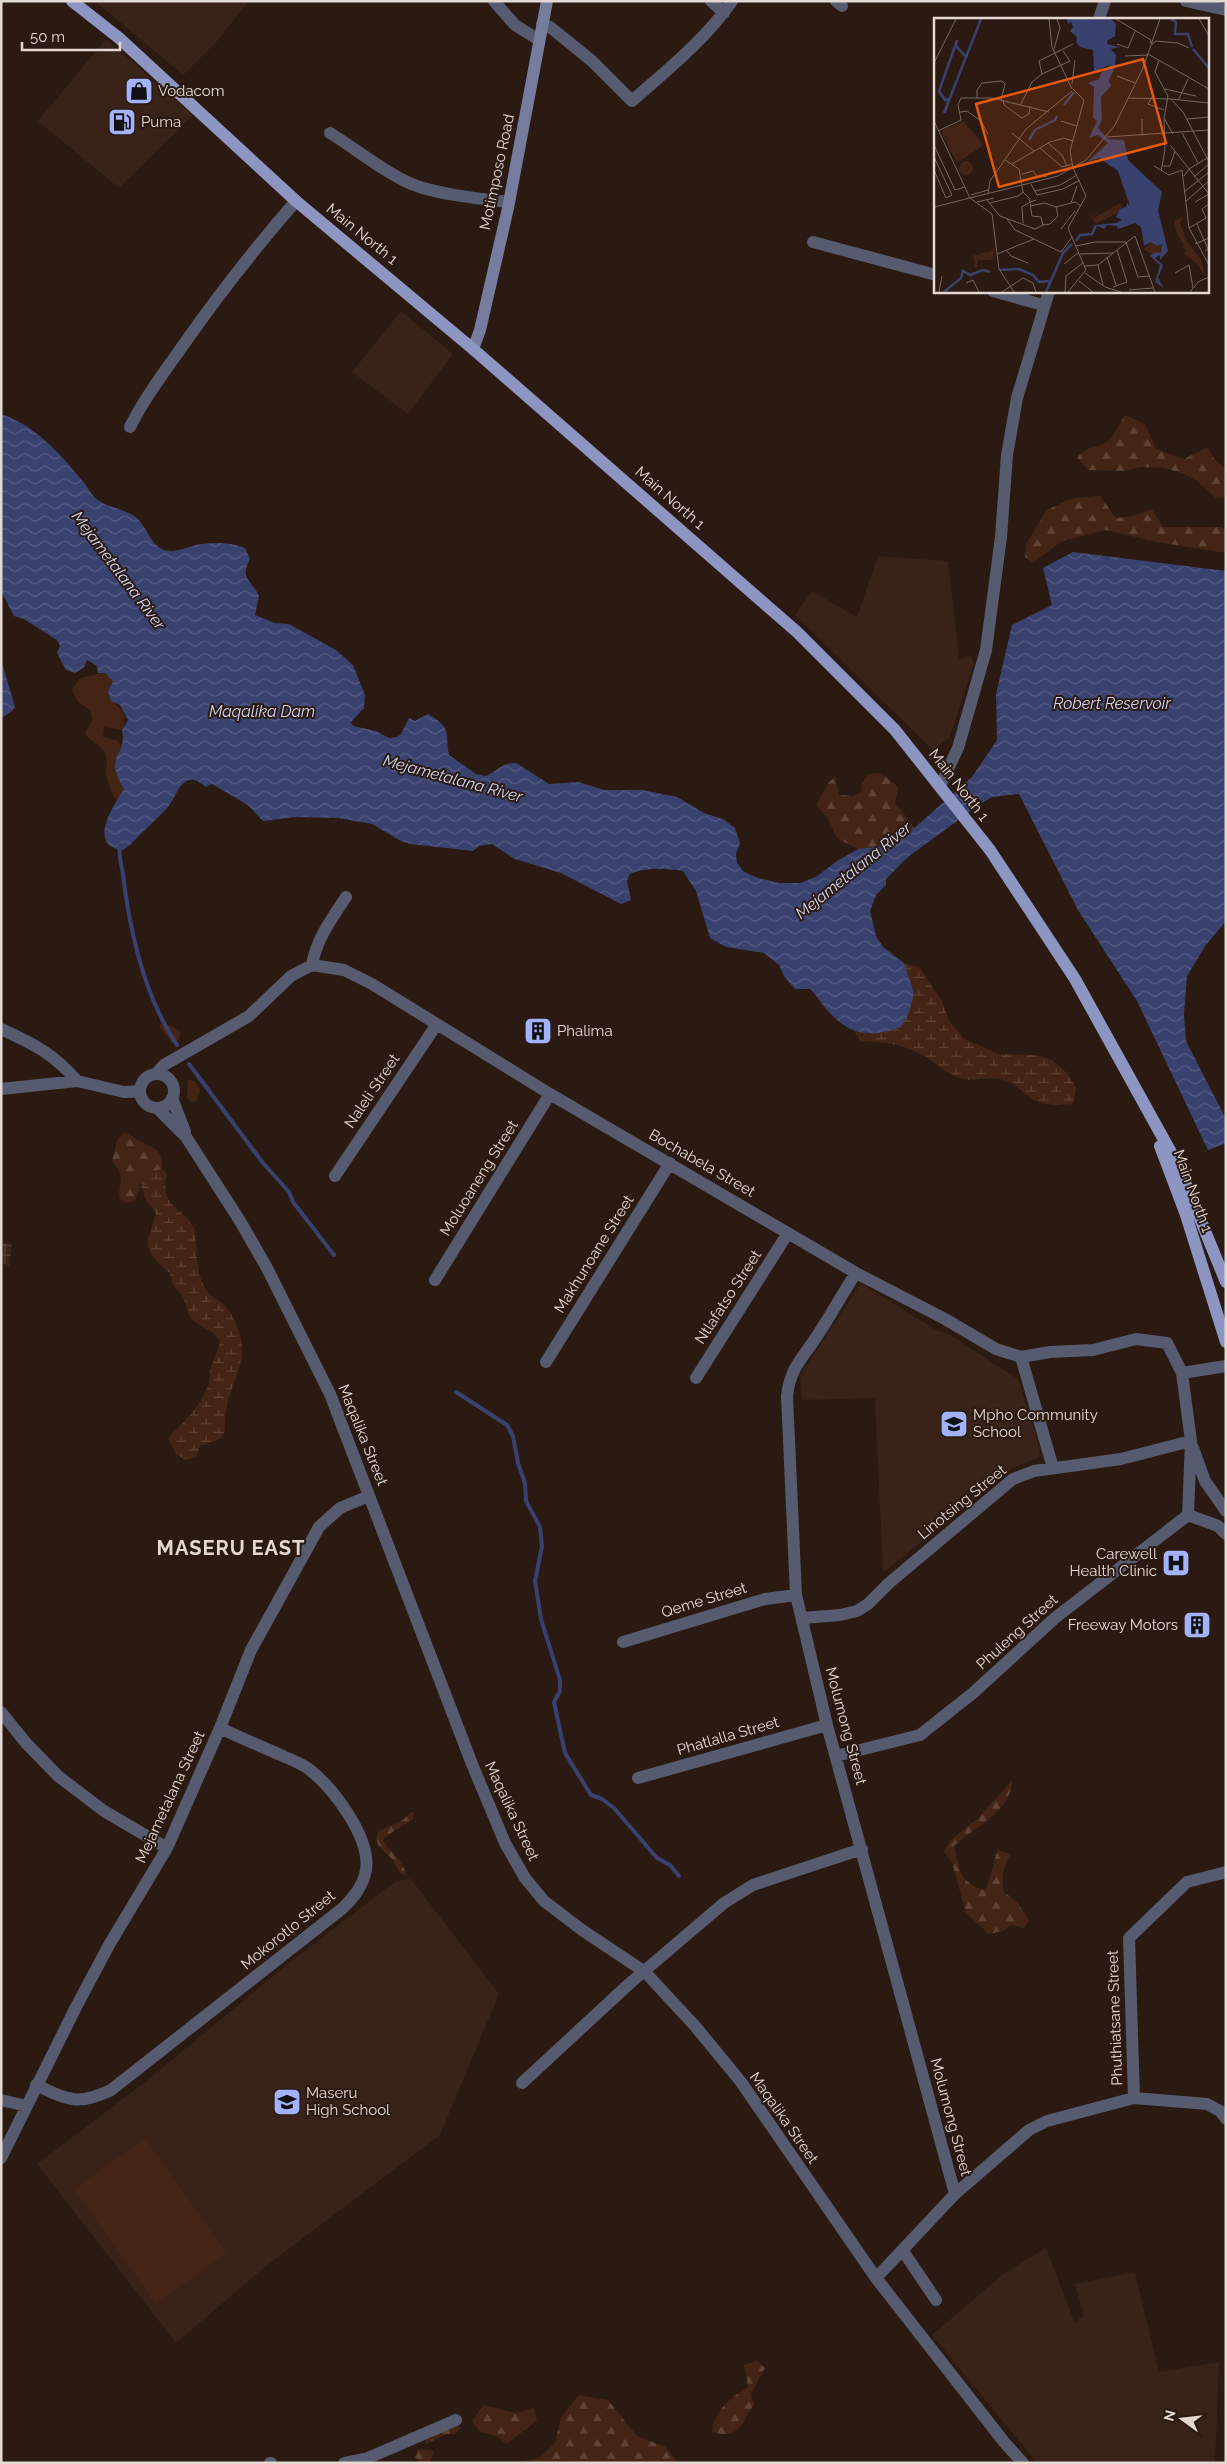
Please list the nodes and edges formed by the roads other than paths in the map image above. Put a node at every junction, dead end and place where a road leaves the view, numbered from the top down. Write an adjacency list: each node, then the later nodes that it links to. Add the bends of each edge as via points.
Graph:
1 (72, 1): 14 (main road, Main North 1, via 119,38)
2 (494, 1): 12 (street, via 515,25)
3 (548, 1): 11 (street, Motimposo Road)
4 (711, 1): 9 (street)
5 (732, 1): 9 (street)
6 (1105, 1): 10 (street)
7 (1186, 1): 8 (street)
8 (1226, 10)
9 (724, 13): 11 (street, via 681,58 632,101 592,61)
10 (1099, 18)
11 (542, 24): 12 (street, Motimposo Road)
12 (539, 40): 15 (street, Motimposo Road)
13 (330, 133): 15 (street, via 410,184)
14 (296, 200): 21 (main road, Main North 1); 22 (street, via 251,252 212,305 141,406)
15 (509, 202): 21 (street, Motimposo Road)
16 (813, 242): 17 (street)
17 (934, 274)
18 (996, 292): 20 (street)
19 (1049, 292): 20 (street)
20 (1043, 306): 23 (street, via 1017,398 1007,455 1001,536 986,650 958,748)
21 (473, 348): 23 (main road, Main North 1, via 798,632 895,730)
22 (130, 427)
23 (942, 789): 37 (main road, Main North 1, via 990,850 1075,979)
24 (346, 898): 25 (street, via 314,952)
25 (312, 965): 26 (street, Bochabela Street, via 344,970); 28 (street, via 291,976 249,1016)
26 (437, 1024): 34 (street, Bochabela Street); 40 (street, Naleli Street)
27 (1, 1030): 30 (street, via 37,1046 60,1061)
28 (181, 1056): 29 (street, via 164,1065); 31 (street)
29 (156, 1074): 31 (street, via 166,1076); 33 (street, via 143,1081)
30 (77, 1082): 32 (street); 33 (street, via 124,1092)
31 (172, 1083): 35 (street)
32 (1, 1089)
33 (140, 1091): 36 (street, via 147,1105)
34 (550, 1094): 39 (street, Bochabela Street); 43 (street, Moluoaneng Street)
35 (172, 1098): 36 (street); 38 (street, Maqalika Street)
36 (157, 1108): 38 (street, Maqalika Street)
37 (1146, 1109): 44 (main road, Main North 1, via 1178,1165); 45 (main road, Main North 1, via 1186,1215)
38 (186, 1137): 53 (street, Maqalika Street, via 267,1268 330,1394)
39 (670, 1163): 41 (street, Bochabela Street); 47 (street, Makhunoane Street)
40 (335, 1176)
41 (788, 1233): 42 (street, Bochabela Street); 50 (street, Ntlafatso Street)
42 (856, 1272): 46 (street, Bochabela Street, via 996,1349); 57 (street, Molumong Street, via 789,1380 787,1396)
43 (435, 1280)
44 (1226, 1282)
45 (1226, 1342)
46 (1021, 1357): 49 (street, Bochabela Street, via 1093,1350 1136,1339 1167,1343); 52 (street)
47 (546, 1362)
48 (1226, 1366): 49 (street)
49 (1182, 1373): 51 (street)
50 (696, 1378)
51 (1191, 1440): 52 (street, Linotsing Street, via 1122,1459); 54 (street, via 1205,1481); 55 (street)
52 (1053, 1468): 58 (street, Linotsing Street, via 1014,1479 857,1611)
53 (369, 1496): 62 (street, Mejametalana Street, via 340,1508 319,1527 251,1650); 68 (street, Maqalika Street, via 472,1764 505,1843 525,1878 544,1901)
54 (1226, 1511)
55 (1188, 1514): 56 (street, via 1218,1526); 63 (street, Phuleng Street, via 1055,1618 973,1693 920,1735)
56 (1226, 1534)
57 (796, 1595): 58 (street, Molumong Street); 59 (street, Qeme Street, via 765,1599)
58 (802, 1618): 61 (street, Molumong Street)
59 (623, 1642)
60 (1, 1712): 65 (street, via 58,1776 104,1811)
61 (827, 1725): 63 (street, Molumong Street); 64 (street, Phatlalla Street)
62 (220, 1728): 65 (street, Mejametalana Street); 70 (street, Mokorotlo Street, via 309,1769 321,1781 358,1830 365,1854 362,1884 343,1908 112,2090 91,2099 76,2100)
63 (836, 1756): 66 (street, Molumong Street)
64 (638, 1778)
65 (167, 1848): 70 (street, Mejametalana Street, via 109,1946)
66 (862, 1849): 68 (street, via 753,1885 695,1926); 76 (street, Molumong Street)
67 (1226, 1872): 71 (street, Phuthiatsane Street, via 1187,1882 1129,1938)
68 (645, 1972): 69 (street); 78 (street, Maqalika Street, via 695,2026 740,2082)
69 (522, 2083)
70 (36, 2085): 73 (street, Mejametalana Street)
71 (1134, 2098): 74 (street, via 1207,2104); 76 (street, via 1047,2120 1029,2130)
72 (1, 2100): 73 (street)
73 (27, 2106): 75 (street, Mejametalana Street)
74 (1224, 2112)
75 (1, 2158)
76 (955, 2194): 77 (street)
77 (902, 2251): 78 (street); 79 (street)
78 (876, 2278): 82 (street, Maqalika Street)
79 (936, 2300)
80 (456, 2420): 81 (street, via 368,2458)
81 (344, 2463)
82 (1023, 2463)

